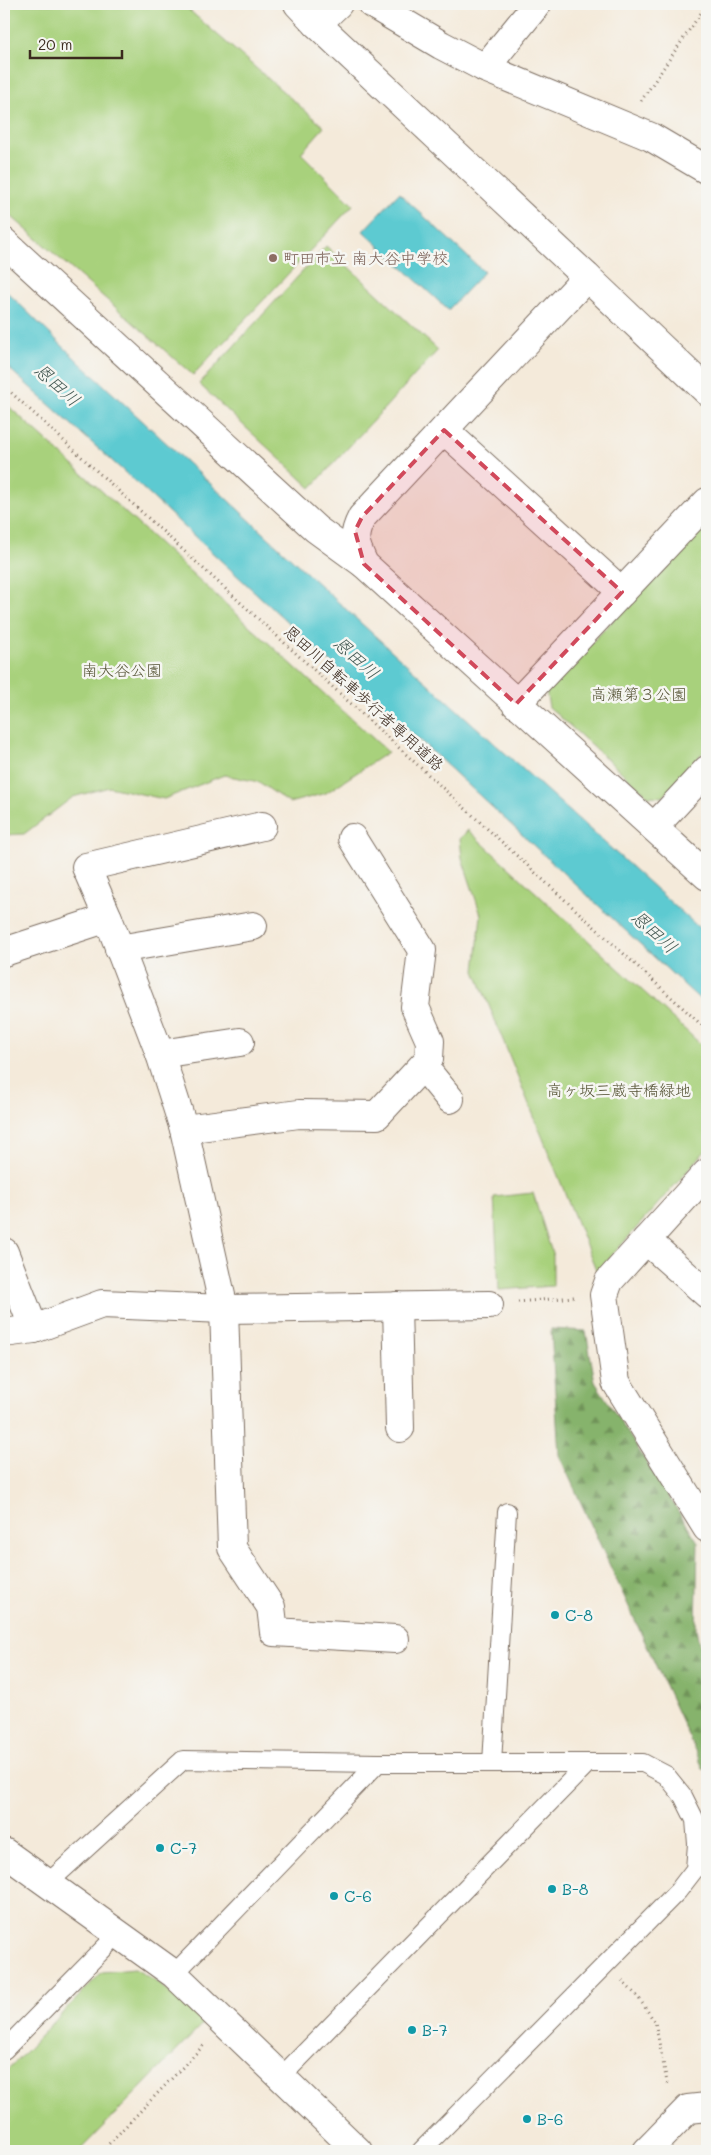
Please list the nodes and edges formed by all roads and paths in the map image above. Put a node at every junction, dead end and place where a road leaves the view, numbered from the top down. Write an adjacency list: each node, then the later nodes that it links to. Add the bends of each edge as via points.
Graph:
1 (298, 4): 6 (street)
2 (338, 4): 6 (street)
3 (372, 4): 7 (street)
4 (538, 4): 7 (street)
5 (707, 4): 8 (path)
6 (317, 24): 11 (street)
7 (485, 68): 8 (street)
8 (623, 126): 9 (street, via 650,137)
9 (707, 170)
10 (4, 242): 16 (street, via 316,529)
11 (588, 277): 13 (street); 14 (street)
12 (4, 386): 28 (path, 恩田川自転車歩行者専用道路)
13 (707, 391)
14 (444, 430): 16 (street, via 362,517 355,531 356,547); 17 (street)
15 (707, 502): 17 (street)
16 (364, 564): 18 (street)
17 (622, 592): 18 (street)
18 (516, 704): 21 (street)
19 (707, 770): 21 (street)
20 (262, 826): 24 (street, via 86,867)
21 (654, 827): 23 (street)
22 (352, 838): 31 (street, via 422,950 415,1008 430,1041 429,1059)
23 (707, 876)
24 (108, 918): 26 (street); 27 (street)
25 (253, 926): 26 (street)
26 (119, 949): 30 (street)
27 (4, 952)
28 (707, 1030)
29 (240, 1042): 30 (street)
30 (160, 1054): 33 (street)
31 (423, 1066): 32 (street); 33 (street, via 377,1116 299,1114)
32 (450, 1099)
33 (184, 1129): 41 (street)
34 (707, 1173): 35 (street)
35 (646, 1240): 37 (street); 38 (street, via 609,1281)
36 (4, 1252): 42 (street)
37 (707, 1294)
38 (604, 1295): 39 (path); 46 (street, via 616,1382)
39 (490, 1305): 40 (street)
40 (397, 1306): 41 (street); 44 (street)
41 (224, 1309): 42 (street, via 102,1304); 47 (street, via 232,1548 271,1607 274,1632)
42 (34, 1329): 43 (street)
43 (4, 1333)
44 (400, 1428)
45 (507, 1512): 49 (lane)
46 (707, 1528)
47 (395, 1639)
48 (378, 1763): 49 (lane); 52 (lane, via 184,1760); 55 (lane)
49 (492, 1763): 50 (lane)
50 (588, 1763): 54 (lane, via 643,1763 666,1775 683,1796 695,1820 695,1869 678,1891); 58 (lane)
51 (4, 1852): 52 (street)
52 (48, 1883): 53 (street)
53 (118, 1934): 55 (street); 57 (lane)
54 (605, 1965): 60 (path, via 638,1997 655,2022); 63 (lane)
55 (174, 1974): 56 (street)
56 (226, 2023): 58 (street); 61 (path)
57 (4, 2050)
58 (281, 2077): 62 (street)
59 (707, 2107): 60 (street, via 688,2109)
60 (675, 2122): 64 (street)
61 (102, 2151)
62 (358, 2151)
63 (421, 2151)
64 (647, 2151)

